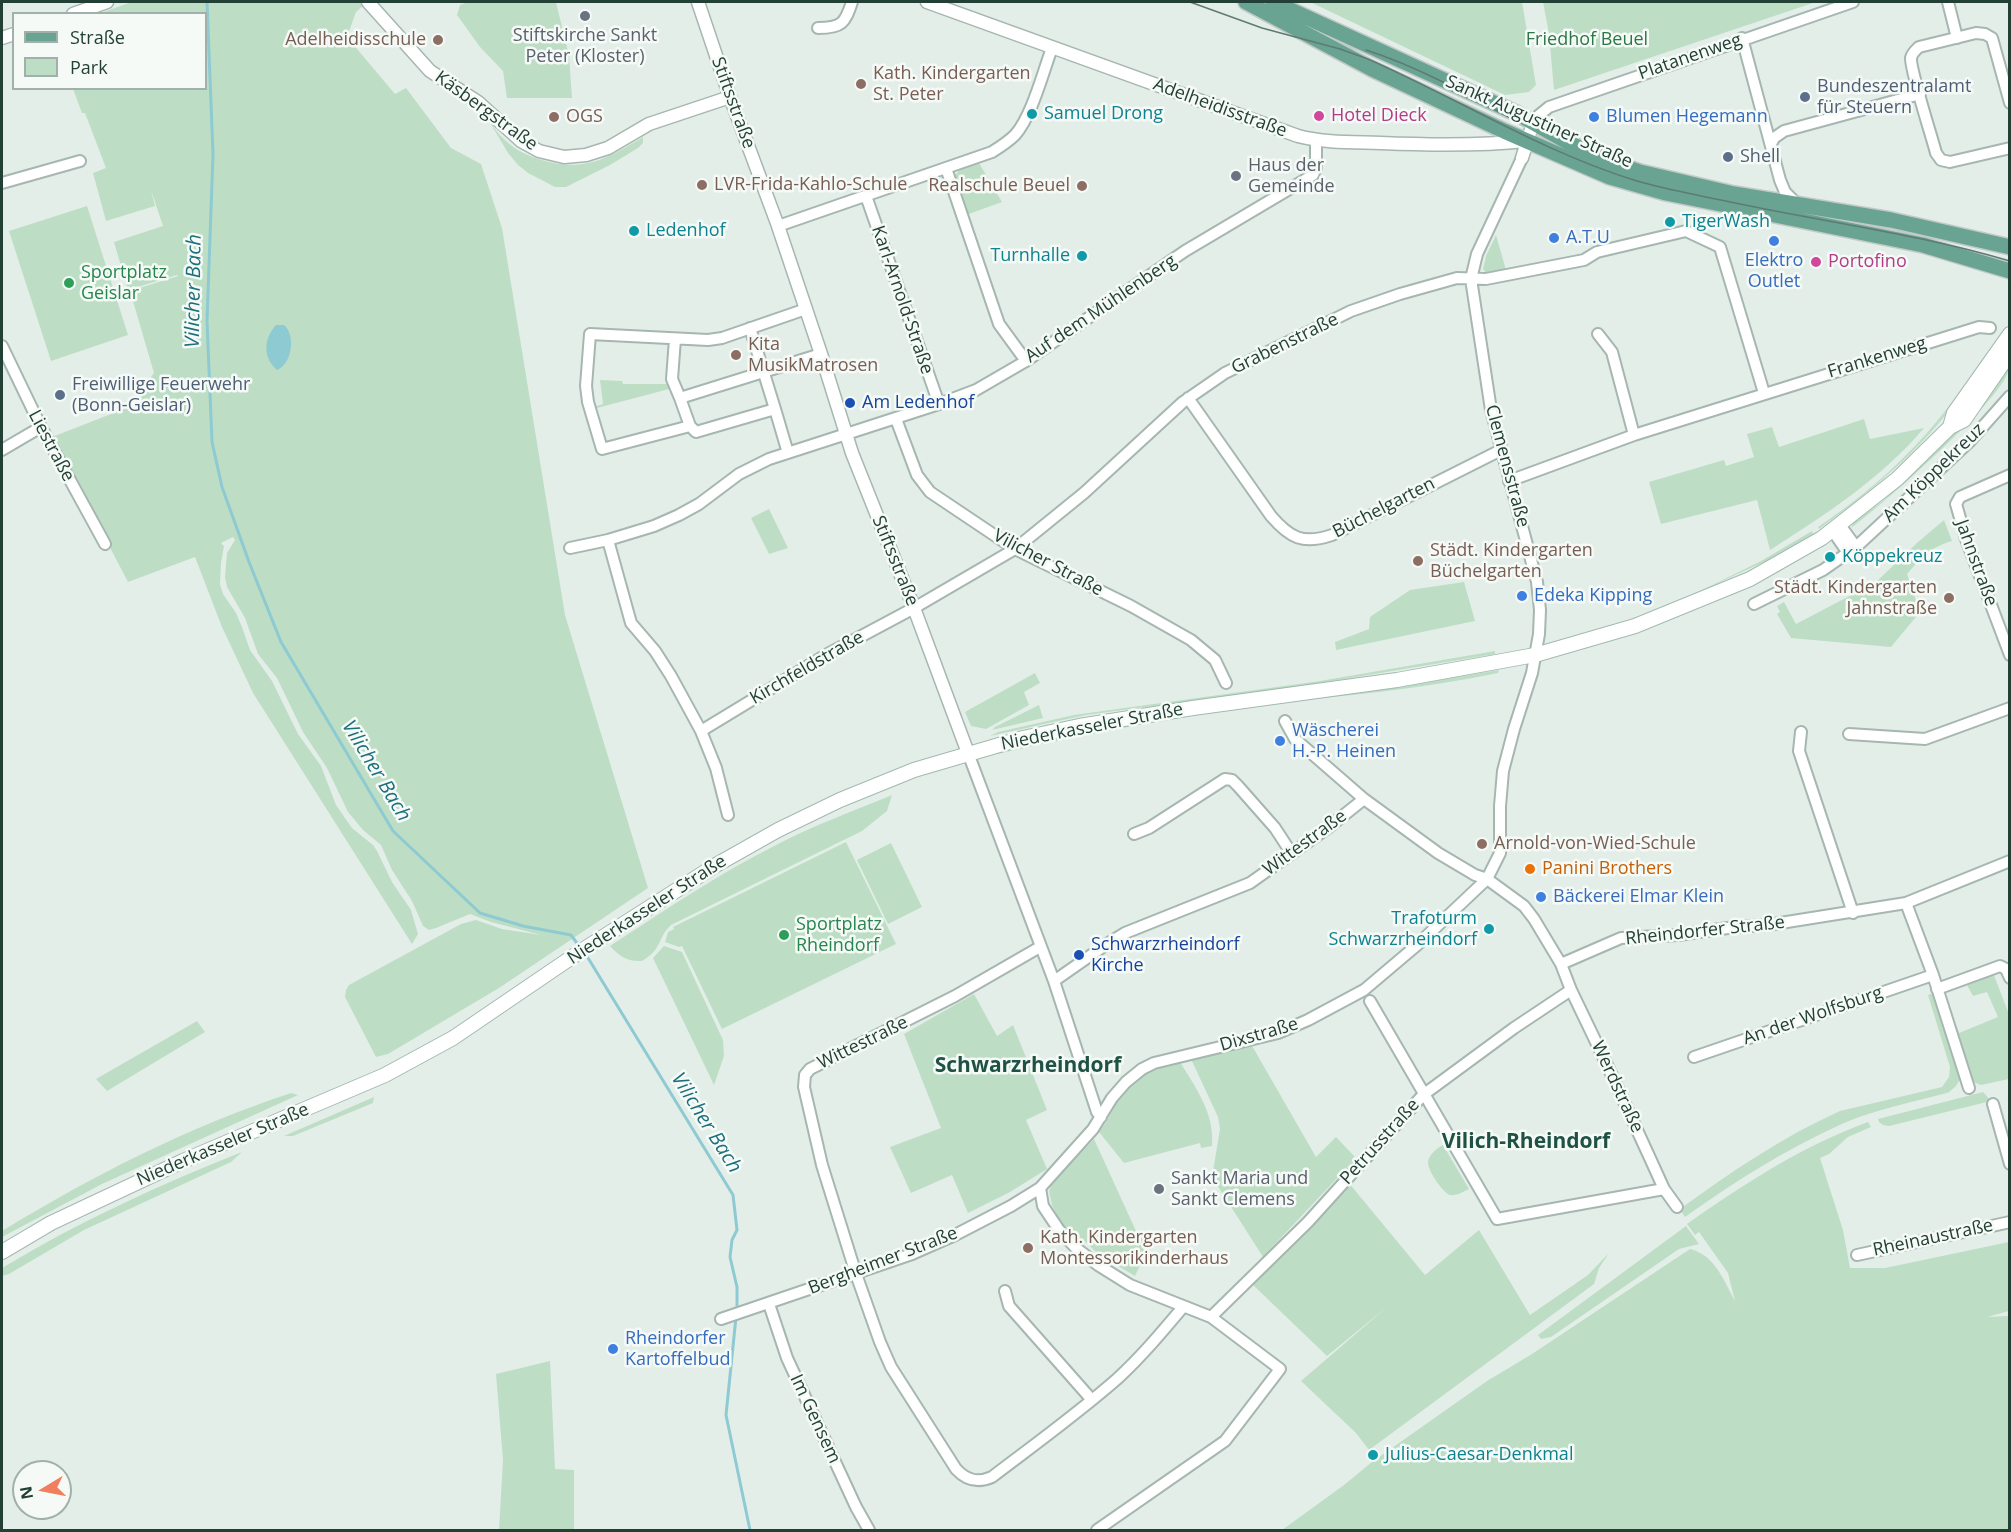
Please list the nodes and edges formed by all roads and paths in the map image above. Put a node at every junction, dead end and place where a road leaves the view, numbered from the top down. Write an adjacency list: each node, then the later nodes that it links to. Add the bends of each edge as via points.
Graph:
1 (107, 2): 10 (street)
2 (368, 2): 16 (street, Käsbergstraße, via 430,71 478,102 520,141 539,151 564,157 586,155 608,148 649,124)
3 (698, 2): 16 (street, Stiftsstraße)
4 (852, 2): 11 (street, via 846,19 834,28)
5 (927, 2): 14 (street, Adelheidisstraße)
6 (1246, 2): 21 (main road, Sankt Augustiner Straße, via 1372,69)
7 (1274, 2): 18 (main road, Sankt Augustiner Straße)
8 (1853, 2): 12 (street, Platanenweg)
9 (1948, 2): 13 (street)
10 (79, 12)
11 (818, 28)
12 (1742, 38): 18 (street, Platanenweg, via 1549,107); 19 (street)
13 (1957, 38): 15 (street, via 1914,51 1911,59); 17 (street, via 1976,33 1992,38)
14 (1052, 48): 23 (street, Adelheidisstraße); 27 (street, via 1025,120 1016,133 992,152)
15 (1920, 94): 20 (street); 24 (street, via 1941,160 1950,162)
16 (730, 98): 33 (street, Stiftsstraße)
17 (2010, 103)
18 (1533, 123): 21 (street, Clemensstraße); 31 (main road, Sankt Augustiner Straße, via 1614,164)
19 (1765, 124): 20 (street); 22 (street)
20 (1785, 131): 22 (street)
21 (1526, 141): 23 (street, Adelheidisstraße); 25 (street, Clemensstraße); 35 (main road, Sankt Augustiner Straße, via 1638,186 1923,245)
22 (1771, 144): 28 (street)
23 (1316, 145): 46 (street, Auf dem Mühlenberg, via 1313,175 1185,251)
24 (2010, 148)
25 (1522, 158): 36 (street, Clemensstraße, via 1477,254)
26 (80, 161): 29 (street)
27 (946, 168): 30 (street); 46 (street, via 999,324)
28 (1780, 180): 31 (street, via 1778,190); 32 (street)
29 (2, 183)
30 (866, 196): 33 (street); 52 (street, Karl-Arnold-Straße)
31 (1764, 199): 32 (main road, Sankt Augustiner Straße)
32 (1796, 204): 34 (main road, Sankt Augustiner Straße, via 1891,220)
33 (778, 226): 37 (street, Stiftsstraße)
34 (2010, 247)
35 (2010, 271)
36 (1471, 279): 48 (street, Grabenstraße, via 1584,260 1597,252 1686,231 1720,247); 51 (street, Grabenstraße, via 1457,278 1351,311 1225,373); 61 (street, Clemensstraße)
37 (806, 309): 38 (street); 45 (street, Stiftsstraße)
38 (750, 328): 42 (street, via 722,338); 47 (street)
39 (1990, 328): 48 (street, Frankenweg, via 1979,327)
40 (1598, 334): 59 (street, via 1612,352)
41 (2010, 334): 57 (main road, Niederkasseler Straße, via 1954,413)
42 (675, 339): 50 (street, via 672,379); 55 (street, via 590,334 588,402 602,449)
43 (2, 346): 56 (street, Liestraße)
44 (2010, 353): 57 (main road, Niederkasseler Straße, via 1964,420)
45 (821, 354): 47 (street); 58 (street, Stiftsstraße)
46 (1026, 361): 52 (street, Auf dem Mühlenberg, via 976,390)
47 (764, 372): 50 (street); 53 (street)
48 (1764, 393): 59 (street, Frankenweg)
49 (2010, 396): 70 (street, Am Köppekreuz, via 1970,441)
50 (680, 398): 55 (street)
51 (1188, 398): 61 (street, Büchelgarten, via 1271,516 1283,530 1304,540 1332,536); 69 (street, Grabenstraße, via 1084,493)
52 (939, 405): 54 (street, Auf dem Mühlenberg)
53 (775, 409): 55 (street, via 696,432); 62 (street)
54 (896, 419): 58 (street, Auf dem Mühlenberg); 69 (street, Vilicher Straße, via 917,475 930,492)
55 (690, 426)
56 (41, 427): 60 (street); 67 (street, Liestraße)
57 (1950, 427): 65 (main road, Niederkasseler Straße, via 1897,479)
58 (847, 435): 62 (street); 72 (street, Stiftsstraße)
59 (1634, 435): 64 (street, Frankenweg)
60 (2, 450)
61 (1501, 450): 64 (street, Clemensstraße)
62 (788, 453): 66 (street, via 750,467 679,515)
63 (2010, 475): 74 (street, Jahnstraße, via 1959,497 1956,504)
64 (1509, 481): 73 (street, Clemensstraße, via 1536,582 1540,610)
65 (1836, 527): 70 (street); 73 (main road, Niederkasseler Straße, via 1750,579 1680,609)
66 (608, 540): 68 (street); 78 (street, via 631,623 655,651)
67 (105, 544)
68 (570, 548)
69 (1015, 549): 72 (street, Grabenstraße); 75 (street, Vilicher Straße, via 1191,640 1215,660)
70 (1852, 550): 71 (street, Am Köppekreuz, via 1823,570)
71 (1754, 604)
72 (914, 608): 78 (street, Kirchfeldstraße, via 826,655); 81 (street, Stiftsstraße)
73 (1535, 655): 81 (main road, Niederkasseler Straße, via 1397,680 1079,726); 87 (street, Clemensstraße, via 1503,771 1500,853)
74 (2010, 655)
75 (1226, 683)
76 (2010, 708): 80 (street, via 1925,739)
77 (1285, 721): 82 (street, via 1294,739)
78 (701, 731): 83 (street)
79 (1801, 732): 89 (street, via 1799,752)
80 (1849, 734)
81 (968, 753): 90 (street, Stiftsstraße); 109 (main road, Niederkasseler Straße, via 884,782 778,830 591,944 453,1038 385,1075 173,1165 51,1223)
82 (1364, 799): 85 (street, Wittestraße); 87 (street, via 1438,853)
83 (728, 815)
84 (1134, 834): 85 (street, via 1225,779 1238,786)
85 (1292, 854): 91 (street, Wittestraße, via 1250,883 1125,933)
86 (2010, 861): 88 (street, Rheindorfer Straße)
87 (1487, 879): 92 (street, via 1524,906); 103 (street, Dixstraße, via 1364,990 1278,1033 1154,1063 1126,1082)
88 (1906, 903): 89 (street, Rheindorfer Straße); 93 (street)
89 (1853, 913): 92 (street, Rheindorfer Straße, via 1678,935 1621,938)
90 (1042, 952): 91 (street, Wittestraße, via 1058,970); 95 (street, Stiftsstraße); 111 (street, Wittestraße, via 810,1069 805,1075 804,1087 822,1165)
91 (1083, 962): 95 (street, Wittestraße)
92 (1561, 964): 97 (street, Werdstraße)
93 (1933, 975): 96 (street); 99 (street, An der Wolfsburg)
94 (2010, 978): 96 (street, via 2000,966)
95 (1054, 981): 103 (street, Stiftsstraße)
96 (1937, 989): 100 (street)
97 (1571, 990): 101 (street, Petrusstraße); 106 (street, Werdstraße)
98 (1370, 1001): 101 (street)
99 (1694, 1056)
100 (1968, 1088)
101 (1423, 1095): 106 (street, via 1497,1219); 115 (street, Petrusstraße, via 1308,1222)
102 (1993, 1104): 104 (street)
103 (1101, 1117): 105 (street, Dixstraße)
104 (2010, 1164)
105 (1040, 1188): 111 (street, Bergheimer Straße, via 955,1235); 114 (street, via 1043,1206 1076,1248 1130,1285)
106 (1664, 1188): 107 (street, Werdstraße)
107 (1677, 1207)
108 (2010, 1222): 110 (street, Rheinaustraße)
109 (2, 1252)
110 (1857, 1255)
111 (856, 1274): 113 (street, Bergheimer Straße); 117 (street, via 891,1367 963,1477 983,1481 992,1477)
112 (1005, 1291): 117 (street, via 1009,1306)
113 (769, 1304): 116 (street, Bergheimer Straße); 118 (street, Im Gensem, via 787,1358)
114 (1183, 1307): 115 (street); 117 (street, via 1151,1345)
115 (1211, 1317): 119 (street, via 1280,1369 1225,1441)
116 (726, 1318)
117 (1092, 1400)
118 (869, 1530)
119 (1097, 1530)

